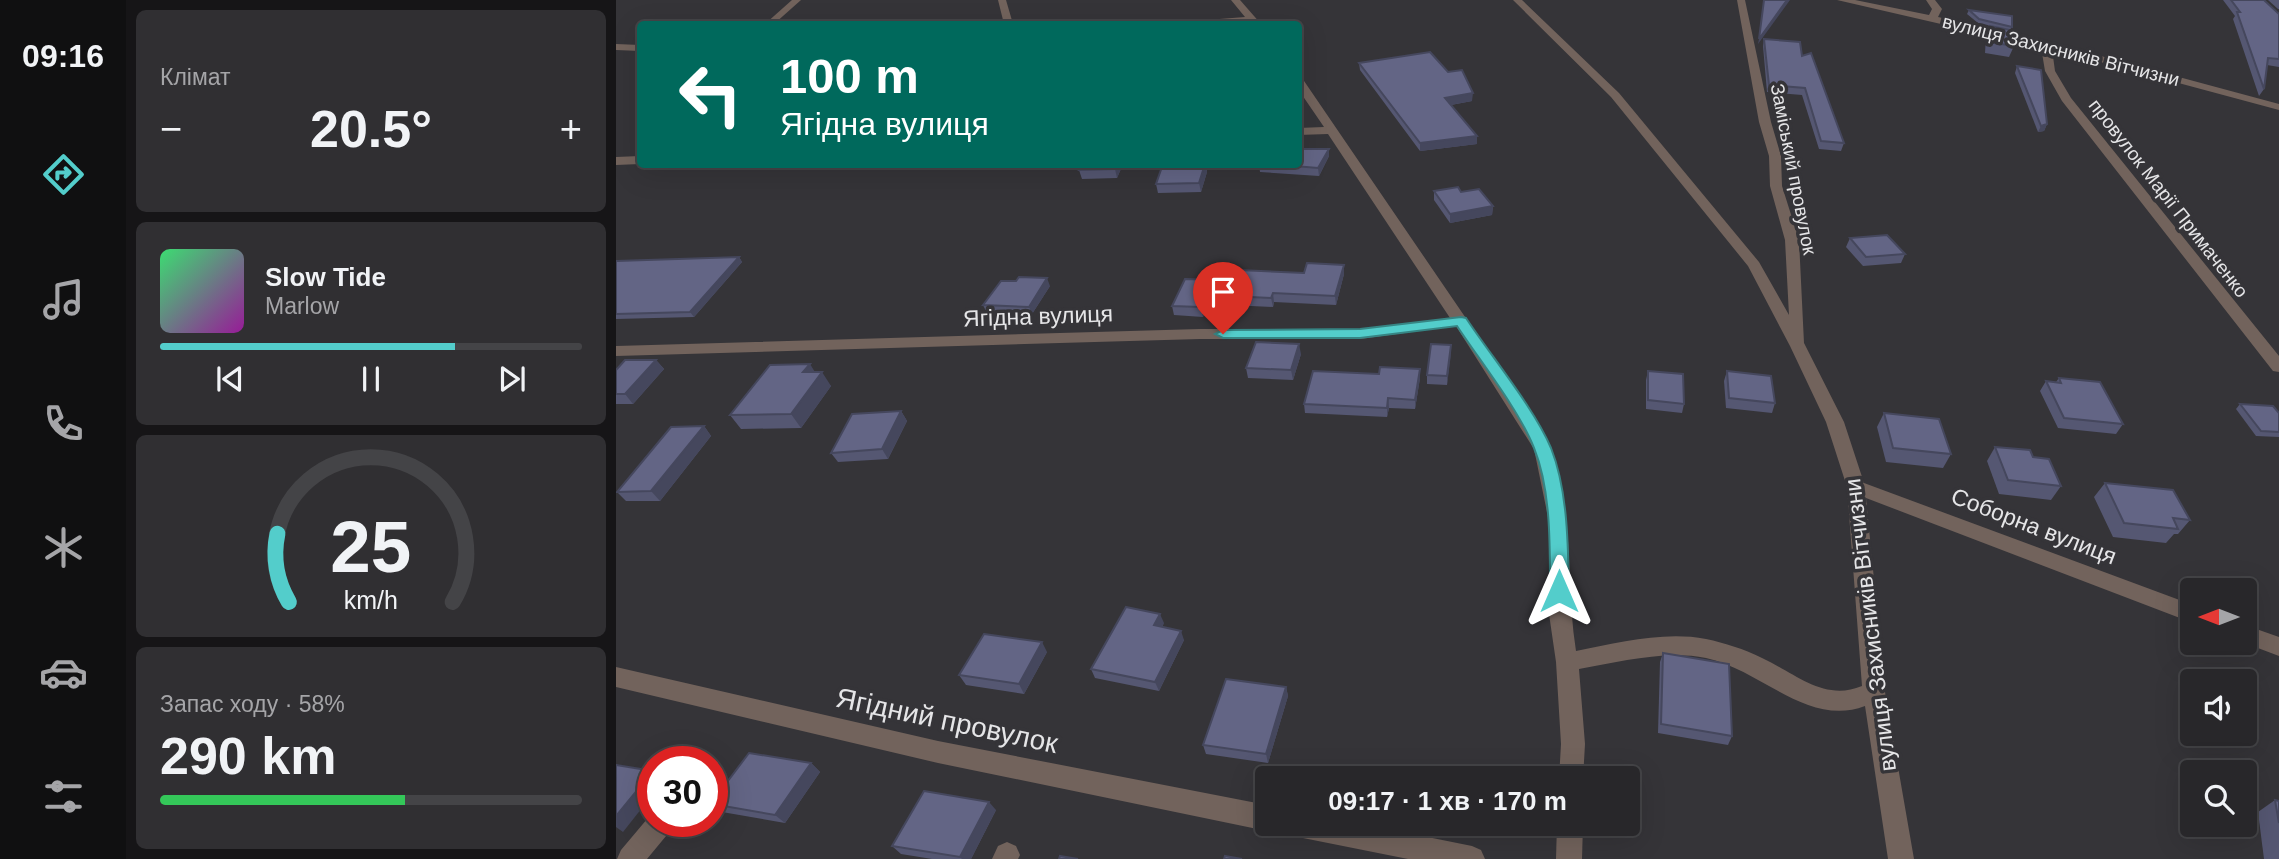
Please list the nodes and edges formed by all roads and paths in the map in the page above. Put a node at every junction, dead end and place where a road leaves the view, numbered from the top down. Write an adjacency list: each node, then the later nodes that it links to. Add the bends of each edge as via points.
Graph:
1 (797, 0): 9 (street)
2 (1002, 0): 10 (street)
3 (1235, 0): 11 (street)
4 (1517, 0): 24 (street, вулиця Захисників Вітчизни, via 1615,95 1754,265)
5 (1741, 0): 24 (street, Заміський провулок, via 1775,156 1776,186 1792,240)
6 (1841, 0): 8 (street, вулиця Захисників Вітчизни)
7 (1930, 0): 8 (street, via 1937,9)
8 (1933, 17): 14 (street, вулиця Захисників Вітчизни)
9 (772, 21)
10 (1008, 21)
11 (1253, 21)
12 (616, 39): 13 (street)
13 (637, 39)
14 (2046, 44): 18 (street, вулиця Захисників Вітчизни); 26 (street, провулок Марії Примаченко, via 2050,71 2066,99)
15 (616, 47): 16 (street)
16 (637, 48)
17 (1302, 86): 19 (street)
18 (2279, 107)
19 (1330, 130): 20 (street); 23 (street)
20 (1302, 132)
21 (637, 160): 22 (street)
22 (616, 161)
23 (1461, 321): 25 (street, Ягідна вулиця, via 1360,334 1200,334); 31 (street, via 1543,449 1559,522 1560,614)
24 (1798, 346): 27 (street, вулиця Захисників Вітчизни, via 1835,422)
25 (616, 351)
26 (2279, 367)
27 (1856, 487): 28 (street, Соборна вулиця); 33 (street, вулиця Захисників Вітчизни)
28 (2180, 609)
29 (2258, 639): 30 (street)
30 (2279, 647)
31 (1567, 662): 33 (street, via 1684,646 1724,653 1760,667 1827,702 1853,703); 34 (street)
32 (616, 677): 35 (street, Ягідний провулок, via 937,752)
33 (1874, 692): 42 (street, вулиця Захисників Вітчизни)
34 (1572, 766)
35 (1255, 816)
36 (1358, 836): 40 (street)
37 (1570, 836): 41 (street)
38 (649, 837): 39 (street)
39 (630, 859)
40 (1472, 859)
41 (1569, 859)
42 (1901, 859)

